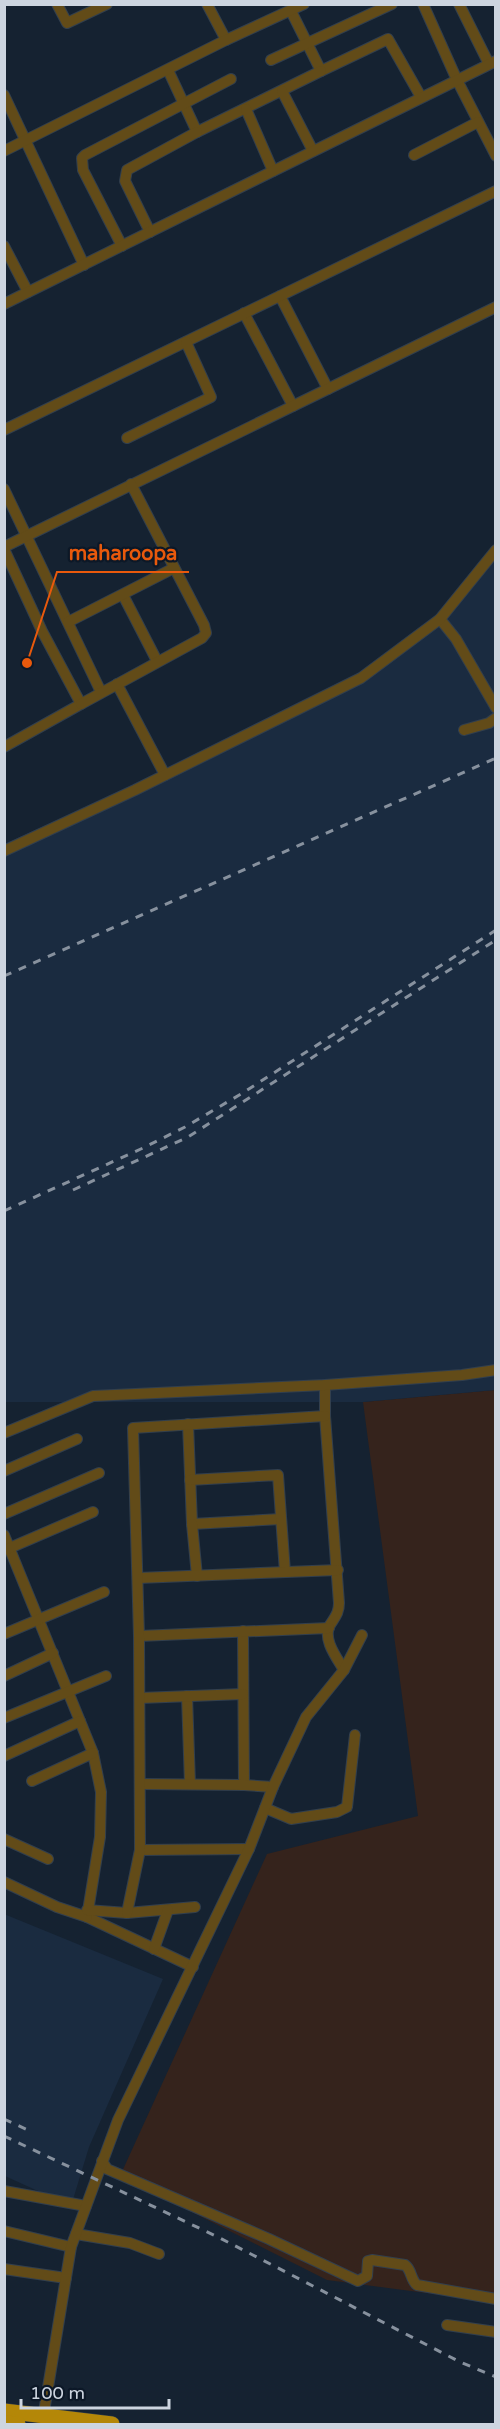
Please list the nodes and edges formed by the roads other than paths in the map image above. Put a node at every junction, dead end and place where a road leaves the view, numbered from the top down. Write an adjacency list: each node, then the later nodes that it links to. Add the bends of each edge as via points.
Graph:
1 (57, 4): 2 (street, via 67,23)
2 (106, 4)
3 (207, 4): 9 (street)
4 (304, 4): 8 (street)
5 (392, 4): 10 (street)
6 (423, 4): 16 (street)
7 (459, 4): 12 (street)
8 (291, 11): 9 (street); 10 (street)
9 (226, 40): 13 (street)
10 (307, 44): 11 (street); 14 (street)
11 (271, 60)
12 (492, 62): 16 (street)
13 (168, 70): 20 (street); 24 (street)
14 (321, 71): 17 (street); 19 (street, via 388,39)
15 (231, 79): 20 (street)
16 (457, 80): 19 (street); 22 (street)
17 (282, 91): 21 (street); 26 (street)
18 (4, 95): 24 (street)
19 (421, 97): 26 (street)
20 (184, 103): 23 (street); 33 (street, via 82,158 83,170)
21 (246, 109): 23 (street); 29 (street)
22 (478, 122): 27 (street); 28 (street)
23 (197, 132): 31 (street, via 127,170 125,181)
24 (25, 141): 25 (street); 34 (street)
25 (4, 151)
26 (313, 152): 29 (street)
27 (414, 155)
28 (495, 156)
29 (273, 171): 31 (street)
30 (495, 191): 36 (street)
31 (150, 232): 33 (street)
32 (4, 246): 35 (street)
33 (122, 246): 34 (street)
34 (84, 265): 35 (street)
35 (28, 292): 37 (street)
36 (280, 296): 39 (street); 41 (street)
37 (4, 304)
38 (495, 307): 41 (street)
39 (244, 314): 40 (street); 42 (street)
40 (186, 342): 43 (street); 44 (street, via 211,397)
41 (328, 389): 42 (street)
42 (293, 406): 45 (street)
43 (4, 430)
44 (127, 438)
45 (130, 484): 47 (street); 50 (street)
46 (4, 489): 47 (street)
47 (27, 536): 48 (street); 53 (street)
48 (4, 548): 57 (street)
49 (495, 550): 52 (street)
50 (174, 568): 51 (street); 54 (street, via 206,633)
51 (123, 595): 53 (street); 54 (street)
52 (440, 619): 58 (street, via 456,639); 62 (street, via 361,678)
53 (68, 622): 56 (street)
54 (157, 661): 55 (street)
55 (117, 684): 56 (street); 62 (street)
56 (101, 692): 57 (street)
57 (81, 704): 61 (street)
58 (495, 708)
59 (495, 718): 60 (street)
60 (464, 730)
61 (4, 747)
62 (165, 775): 63 (street)
63 (4, 851)
64 (495, 1370): 65 (street)
65 (325, 1385): 66 (street); 68 (street, via 93,1396)
66 (325, 1416): 67 (street); 79 (street)
67 (188, 1424): 72 (street); 82 (street, via 133,1428)
68 (4, 1433)
69 (77, 1439): 70 (street)
70 (4, 1471)
71 (99, 1473): 74 (street)
72 (190, 1480): 75 (street, via 278,1475); 76 (street)
73 (93, 1512): 78 (street)
74 (4, 1514)
75 (281, 1519): 76 (street); 80 (street)
76 (192, 1524): 81 (street)
77 (4, 1535): 78 (street)
78 (7, 1550): 84 (street)
79 (338, 1570): 80 (street); 85 (street, via 339,1612)
80 (285, 1572): 81 (street)
81 (197, 1576): 82 (street)
82 (138, 1578): 89 (street)
83 (104, 1592): 84 (street)
84 (39, 1620): 87 (street); 90 (street)
85 (328, 1628): 86 (street); 91 (street, via 328,1640)
86 (243, 1631): 89 (street); 95 (street)
87 (4, 1634)
88 (362, 1635): 91 (street)
89 (139, 1636): 97 (street)
90 (53, 1653): 92 (street); 94 (street)
91 (344, 1670): 107 (street, via 306,1717)
92 (4, 1676)
93 (106, 1676): 94 (street)
94 (68, 1691): 98 (street); 99 (street)
95 (243, 1694): 96 (street); 106 (street)
96 (187, 1696): 97 (street); 105 (street)
97 (140, 1698): 104 (street)
98 (4, 1718)
99 (80, 1721): 101 (street); 102 (street)
100 (355, 1735): 108 (street, via 347,1807 291,1819)
101 (93, 1753): 103 (street); 117 (street, via 101,1792 100,1837)
102 (4, 1756)
103 (32, 1781)
104 (140, 1784): 105 (street); 111 (street)
105 (190, 1784): 106 (street)
106 (244, 1785): 107 (street)
107 (273, 1787): 108 (street)
108 (265, 1808): 110 (street)
109 (4, 1839): 112 (street)
110 (249, 1849): 111 (street); 119 (street)
111 (140, 1850): 116 (street)
112 (48, 1859)
113 (4, 1882): 117 (street, via 57,1907)
114 (195, 1907): 115 (street)
115 (168, 1910): 116 (street); 118 (street)
116 (127, 1913): 117 (street)
117 (87, 1914): 118 (street)
118 (154, 1948): 119 (street)
119 (193, 1966): 120 (street, via 127,2098)
120 (102, 2161): 122 (street); 129 (street, via 107,2169 358,2281 367,2276 368,2261 372,2260 405,2265 417,2285)
121 (4, 2191): 122 (street)
122 (86, 2206): 124 (street)
123 (4, 2231): 125 (street)
124 (76, 2234): 125 (street); 126 (street, via 129,2243)
125 (71, 2247): 128 (street)
126 (159, 2254)
127 (4, 2269): 128 (street)
128 (66, 2278): 133 (street)
129 (495, 2299)
130 (447, 2325): 131 (street)
131 (495, 2332)
132 (4, 2411): 133 (highway)
133 (43, 2420): 136 (highway)
134 (4, 2423): 135 (highway)
135 (18, 2424)
136 (112, 2424)

